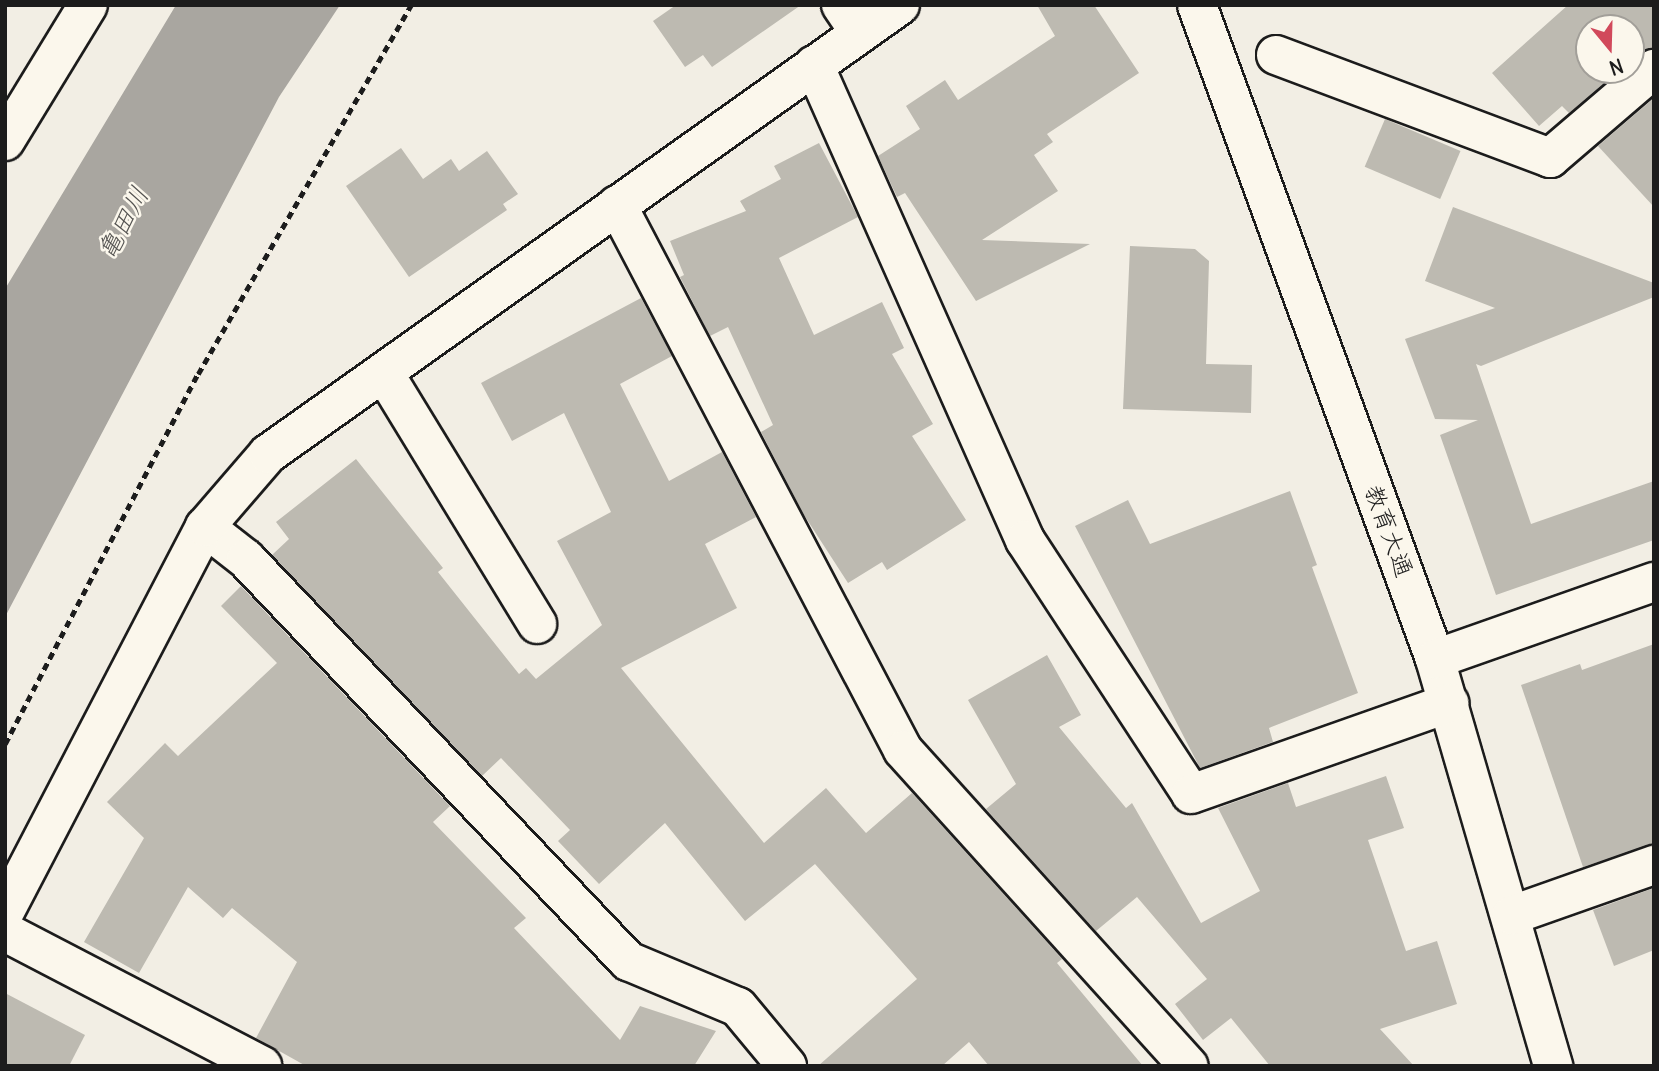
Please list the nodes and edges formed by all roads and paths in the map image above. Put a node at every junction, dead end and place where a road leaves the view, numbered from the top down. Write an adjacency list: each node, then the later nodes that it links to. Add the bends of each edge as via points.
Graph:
1 (88, 5): 9 (street)
2 (411, 5): 17 (path, via 198,374)
3 (900, 5): 5 (street)
4 (1197, 5): 15 (street, 教育大通)
5 (850, 19): 7 (street)
6 (1276, 55): 8 (street, via 1550,158)
7 (814, 65): 10 (street); 16 (street, via 1025,540 1191,794)
8 (1654, 69)
9 (5, 141)
10 (617, 205): 11 (street); 24 (street, via 903,750)
11 (384, 373): 12 (street, via 268,454); 14 (street)
12 (205, 527): 19 (street); 23 (street, via 246,559 628,961 738,1007)
13 (1654, 582): 15 (street)
14 (537, 624)
15 (1435, 659): 16 (street, 教育大通)
16 (1449, 703): 20 (street, 教育大通)
17 (5, 744)
18 (1654, 865): 20 (street)
19 (5, 911)
20 (1512, 915): 25 (street, 教育大通)
21 (5, 932): 22 (street)
22 (262, 1066)
23 (787, 1066)
24 (1189, 1066)
25 (1553, 1066)

